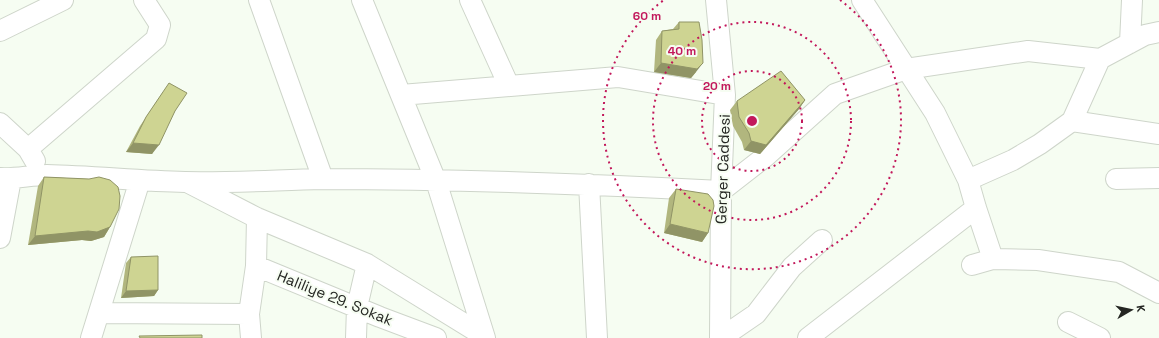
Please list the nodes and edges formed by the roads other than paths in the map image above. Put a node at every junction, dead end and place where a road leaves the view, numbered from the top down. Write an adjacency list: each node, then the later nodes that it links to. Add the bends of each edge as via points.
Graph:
1 (63, 0): 9 (street)
2 (144, 0): 20 (street, via 160,25 156,39)
3 (258, 0): 24 (street)
4 (362, 0): 15 (street)
5 (470, 0): 14 (street)
6 (716, 0): 16 (street, Gerger Caddesi)
7 (862, 0): 13 (street)
8 (1132, 0): 11 (street)
9 (0, 31)
10 (1159, 32): 11 (street, via 1145,35)
11 (1130, 43): 12 (street)
12 (1100, 59): 13 (street, via 1028,51); 17 (street)
13 (906, 69): 27 (street, via 935,113); 31 (street, via 835,94 766,156)
14 (509, 86): 15 (street); 16 (street, via 618,77)
15 (401, 95): 28 (street)
16 (725, 95): 31 (street, Gerger Caddesi)
17 (1072, 121): 19 (street); 27 (street, via 1013,160)
18 (0, 123): 20 (street)
19 (1159, 134)
20 (28, 149): 21 (street)
21 (45, 175): 22 (street); 26 (street)
22 (6, 178): 34 (street)
23 (1159, 178): 25 (street)
24 (323, 179): 28 (street); 29 (street)
25 (1116, 179)
26 (140, 180): 29 (street); 42 (street)
27 (968, 180): 32 (street)
28 (436, 181): 30 (street); 45 (street)
29 (187, 182): 33 (street)
30 (589, 184): 31 (street); 50 (street)
31 (721, 191): 51 (street, Gerger Caddesi)
32 (976, 208): 36 (street); 52 (street)
33 (257, 218): 37 (street); 39 (street)
34 (0, 238)
35 (822, 240): 51 (street, via 792,267 756,314)
36 (993, 259): 38 (street); 40 (street, via 1038,260 1119,272)
37 (367, 264): 41 (street); 45 (street)
38 (972, 265)
39 (256, 266): 41 (street, Haliliye 29. Sokak); 43 (street)
40 (1159, 293)
41 (356, 307): 48 (street); 49 (street, Haliliye 29. Sokak)
42 (100, 313): 43 (street); 46 (street)
43 (249, 314): 47 (street)
44 (1068, 322): 53 (street)
45 (484, 337)
46 (91, 338)
47 (251, 338)
48 (356, 338)
49 (436, 338)
50 (597, 338)
51 (720, 338)
52 (808, 338)
53 (1100, 338)

